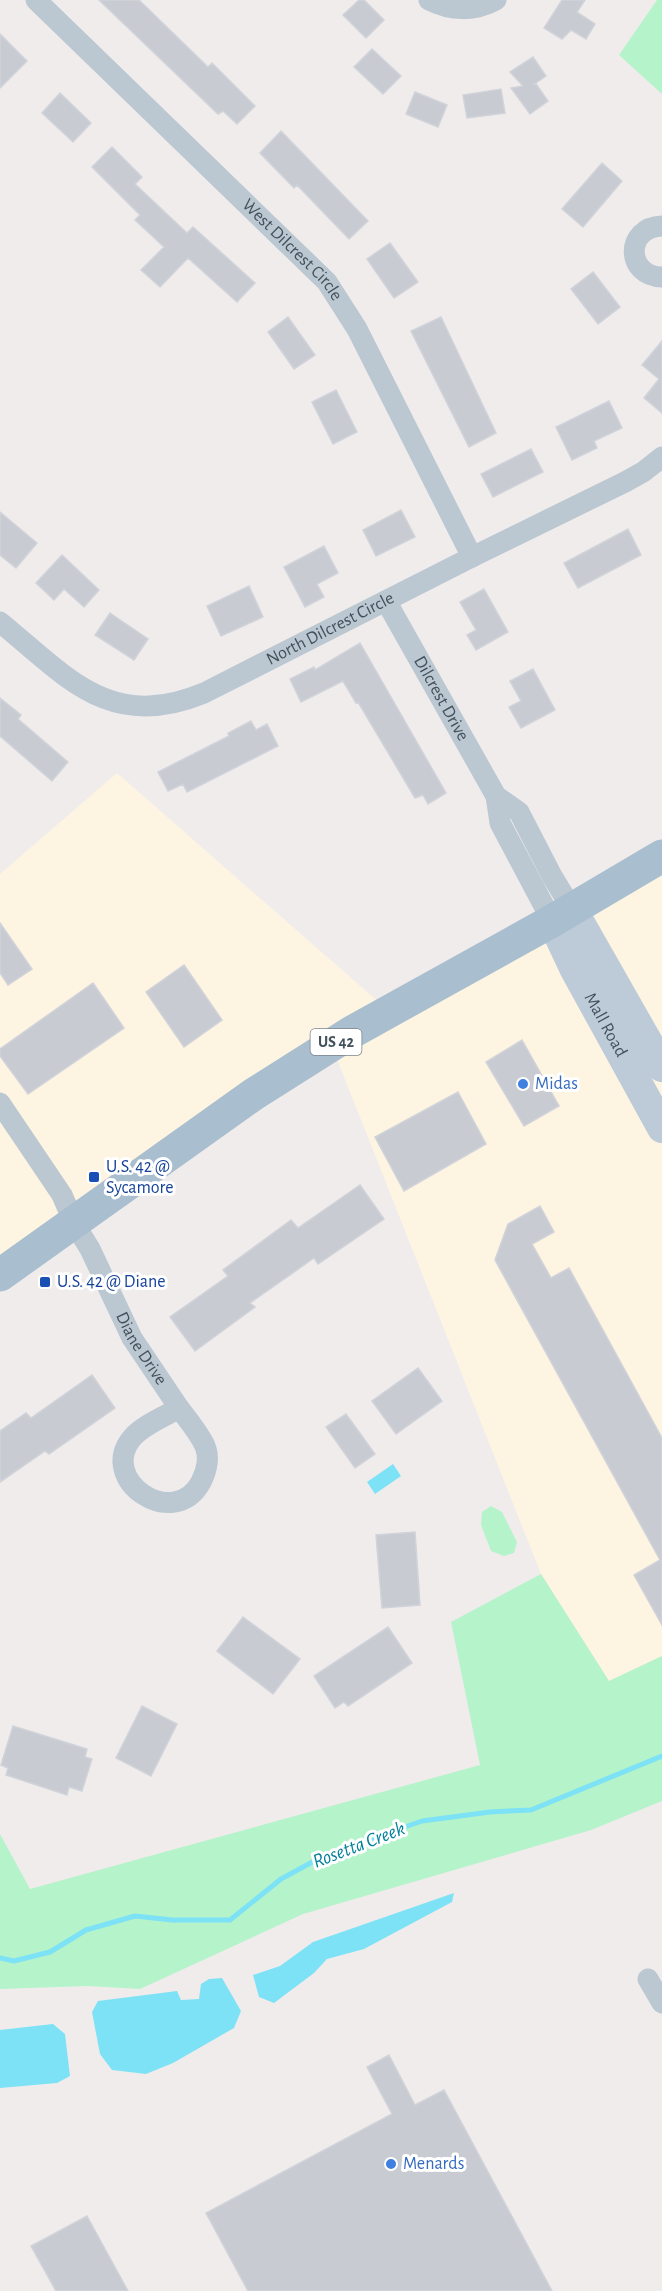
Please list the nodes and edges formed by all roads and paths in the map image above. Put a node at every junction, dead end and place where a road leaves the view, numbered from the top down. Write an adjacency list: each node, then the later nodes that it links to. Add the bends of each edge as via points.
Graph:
1 (36, 0): 7 (street, West Dilcrest Circle, via 327,282 357,329)
2 (429, 0): 3 (street, via 459,9 481,7)
3 (496, 0)
4 (662, 226): 5 (street, via 645,230 634,252 640,268)
5 (662, 277)
6 (662, 457): 7 (street, North Dilcrest Circle, via 626,482)
7 (472, 557): 8 (street, North Dilcrest Circle)
8 (386, 601): 9 (street, North Dilcrest Circle, via 204,693 160,706 139,707 102,699 83,690); 11 (street, Dilcrest Drive, via 496,796 500,823)
9 (0, 622)
10 (662, 856): 11 (main road, US 42)
11 (562, 915): 12 (main road, Mall Road); 14 (main road, Mall Road, via 574,968); 15 (main road, US 42, via 352,1032 254,1094)
12 (662, 1067)
13 (0, 1103): 15 (street, Diane Drive, via 62,1194)
14 (662, 1128)
15 (74, 1223): 16 (main road, US 42); 17 (street, Diane Drive, via 132,1338)
16 (0, 1275)
17 (179, 1408): 17 (street, Diane Drive, via 206,1449 204,1475 188,1497 173,1502 155,1501 141,1494 128,1480 124,1453 136,1433)
18 (648, 1978): 19 (street)
19 (662, 2003)

